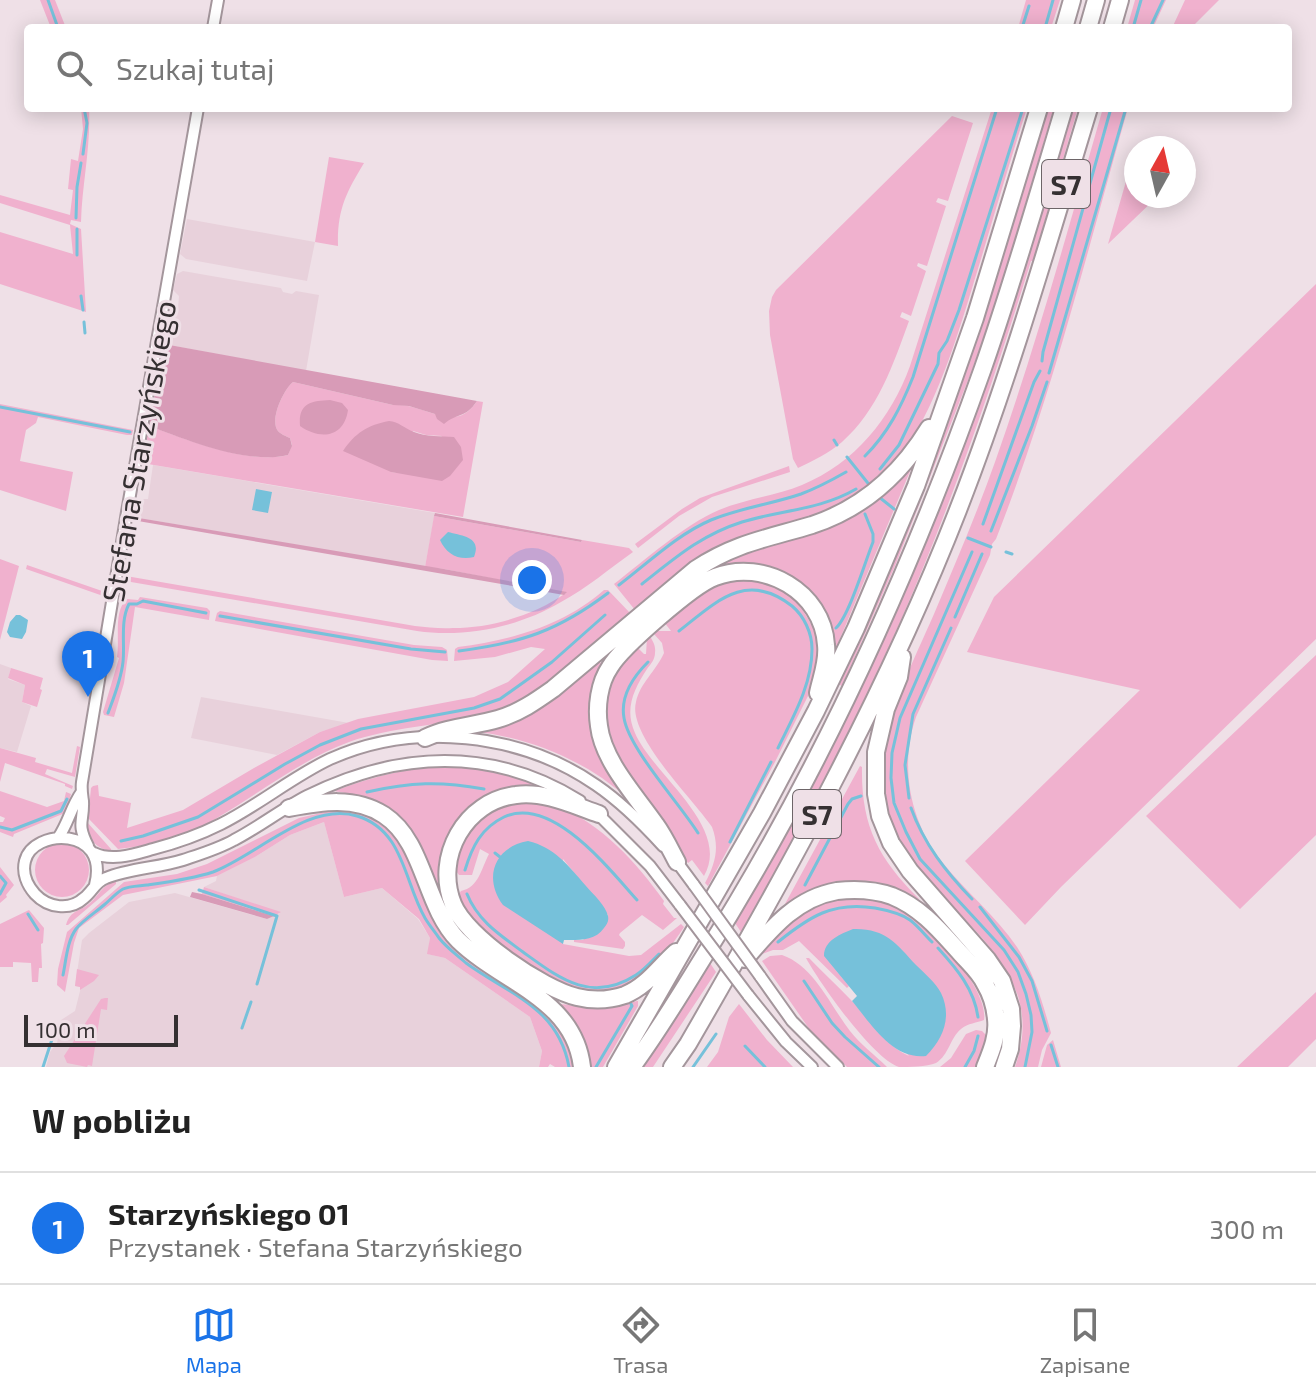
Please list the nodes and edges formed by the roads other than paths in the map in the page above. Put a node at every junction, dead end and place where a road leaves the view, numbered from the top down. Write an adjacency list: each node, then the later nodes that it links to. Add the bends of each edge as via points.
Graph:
1 (218, 0): 5 (street)
2 (1072, 0): 6 (highway)
3 (1096, 0): 7 (highway)
4 (1120, 0): 8 (highway)
5 (214, 24)
6 (1065, 24)
7 (1089, 24)
8 (1113, 24)
9 (197, 112): 17 (street, Stefana Starzyńskiego)
10 (1038, 112): 13 (highway, S7)
11 (1063, 112): 28 (highway, via 962,426 858,676 743,895)
12 (1088, 112): 14 (highway, S7, via 959,508)
13 (946, 399): 15 (highway, S7, via 899,529); 16 (highway, via 901,468 864,500 830,518 732,548 709,561 553,689 515,713)
14 (906, 632): 25 (highway, S7, via 810,829); 33 (highway, via 899,677 876,752 880,816 910,871 1002,981 1012,1026)
15 (816, 711): 22 (highway, via 826,658 823,629 811,603 777,577 738,571 703,583 616,658 602,683 601,739); 24 (highway, S7)
16 (425, 738): 21 (street, via 386,742 333,758 221,824 178,842 114,857); 22 (street, via 481,740 550,759 620,802)
17 (81, 793): 20 (street, Stefana Starzyńskiego); 21 (street, Stefana Starzyńskiego, via 80,825)
18 (289, 808): 19 (street, via 374,770 457,761 524,773); 23 (street, via 208,852); 26 (highway, via 346,802 385,815 412,849 453,934 557,1012 577,1041)
19 (599, 814): 24 (highway, via 527,794 481,808 456,836 450,854 448,885 457,913 479,938 540,981 588,1000 632,992); 30 (street, bridge, via 650,866 748,995)
20 (58, 838): 21 (street, via 73,839); 23 (street, via 35,846 27,855 24,872 32,890 46,903 67,906 81,901)
21 (91, 850): 23 (street, via 97,866)
22 (677, 862): 31 (street, bridge, via 792,1021)
23 (95, 885)
24 (687, 945): 27 (highway, S7)
25 (719, 991): 29 (highway, S7); 32 (highway, via 774,926 802,904 835,891 890,895 933,924 985,983 996,1020)
26 (582, 1067)
27 (616, 1067)
28 (632, 1067)
29 (672, 1067)
30 (812, 1067)
31 (838, 1067)
32 (985, 1067)
33 (1004, 1067)

